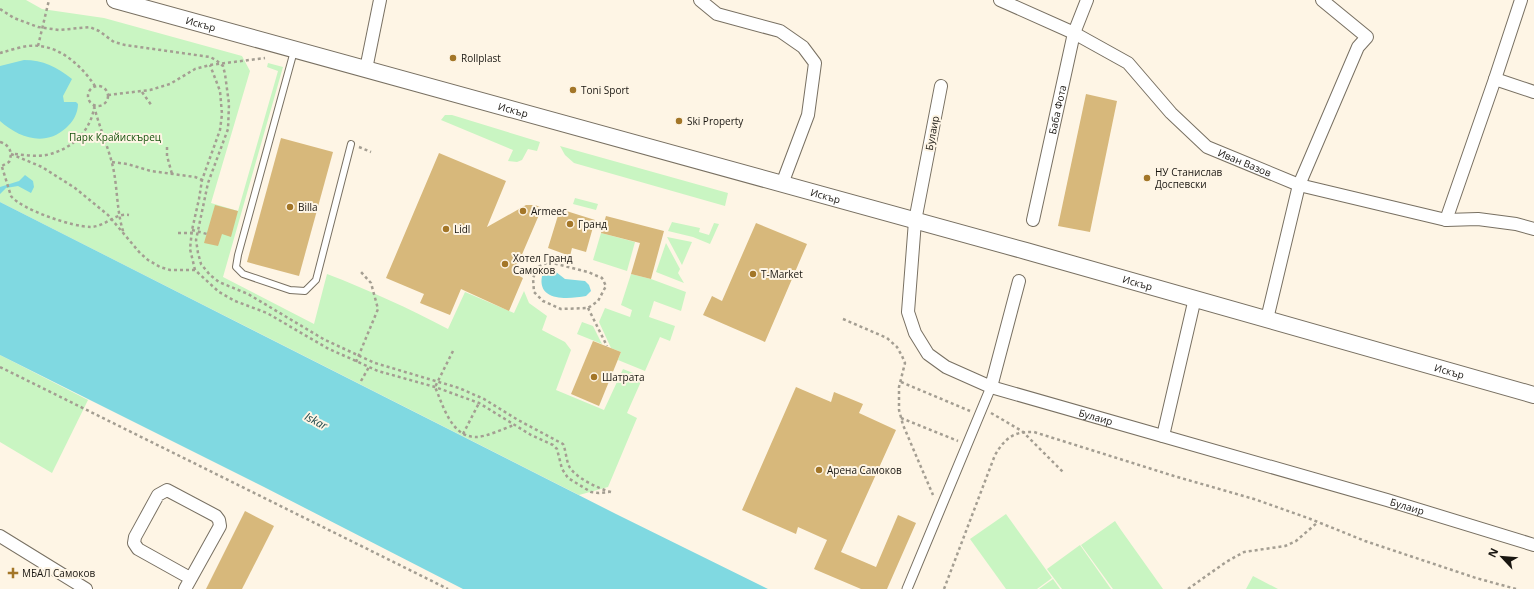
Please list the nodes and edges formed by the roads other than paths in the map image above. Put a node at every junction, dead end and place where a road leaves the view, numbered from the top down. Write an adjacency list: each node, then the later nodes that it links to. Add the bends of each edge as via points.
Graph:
1 (115, 0): 9 (main road, Искър)
2 (380, 0): 10 (street)
3 (700, 0): 15 (street, via 717,14 780,31 803,47 815,63 808,115)
4 (1000, 0): 8 (street, Иван Вазов)
5 (1087, 0): 8 (street, Баба Фота)
6 (1322, 0): 16 (street, via 1366,37 1358,48)
7 (1521, 0): 11 (street)
8 (1074, 33): 16 (street, Иван Вазов, via 1128,63 1171,113 1207,147); 17 (street, Баба Фота)
9 (295, 49): 10 (main road, Искър); 14 (lane, via 238,255 236,267 243,274 290,290 304,291 316,280)
10 (366, 69): 15 (main road, Искър)
11 (1495, 79): 13 (street); 18 (street)
12 (941, 86): 19 (street, Булаир)
13 (1534, 92)
14 (351, 144)
15 (782, 184): 19 (main road, Искър)
16 (1299, 185): 18 (street, Иван Вазов); 23 (street)
17 (1034, 220)
18 (1446, 220): 20 (street, Иван Вазов, via 1478,219)
19 (915, 221): 22 (main road, Искър); 24 (street, Булаир, via 908,312 914,333 928,354 946,367)
20 (1534, 229)
21 (1019, 281): 24 (street)
22 (1195, 298): 23 (main road, Искър); 26 (street)
23 (1267, 319): 25 (main road, Искър)
24 (991, 387): 26 (street, Булаир); 31 (street)
25 (1534, 395)
26 (1163, 436): 28 (street, Булаир)
27 (0, 536): 30 (street)
28 (1534, 545)
29 (188, 584): 29 (street, via 220,526 219,520 167,490 158,495 135,537 134,544)
30 (86, 589)
31 (907, 589)

